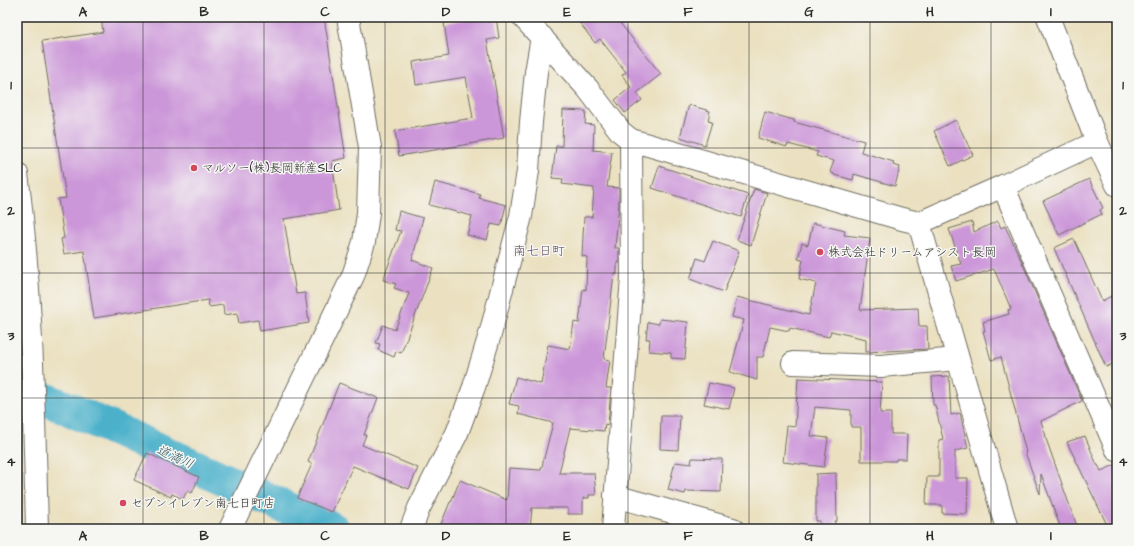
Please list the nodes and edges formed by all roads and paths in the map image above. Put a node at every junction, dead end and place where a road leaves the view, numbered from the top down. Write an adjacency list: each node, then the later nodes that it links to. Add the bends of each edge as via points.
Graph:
1 (348, 17): 16 (street, via 370,147 368,213 364,242 353,276)
2 (523, 17): 4 (street)
3 (1048, 17): 6 (street)
4 (542, 37): 5 (street, via 588,89 621,132); 17 (street, via 521,216 492,331 457,433 419,508)
5 (631, 140): 10 (street); 14 (street, via 632,277)
6 (1097, 142): 8 (street); 9 (street)
7 (17, 174): 15 (street, via 32,341)
8 (1117, 185)
9 (1003, 186): 10 (street); 13 (street)
10 (919, 223): 11 (street)
11 (957, 359): 12 (street, via 881,366); 20 (street)
12 (793, 363)
13 (1117, 450)
14 (615, 496): 18 (street); 19 (street)
15 (37, 529)
16 (230, 529)
17 (412, 529)
18 (613, 529)
19 (733, 529)
20 (1007, 529)

